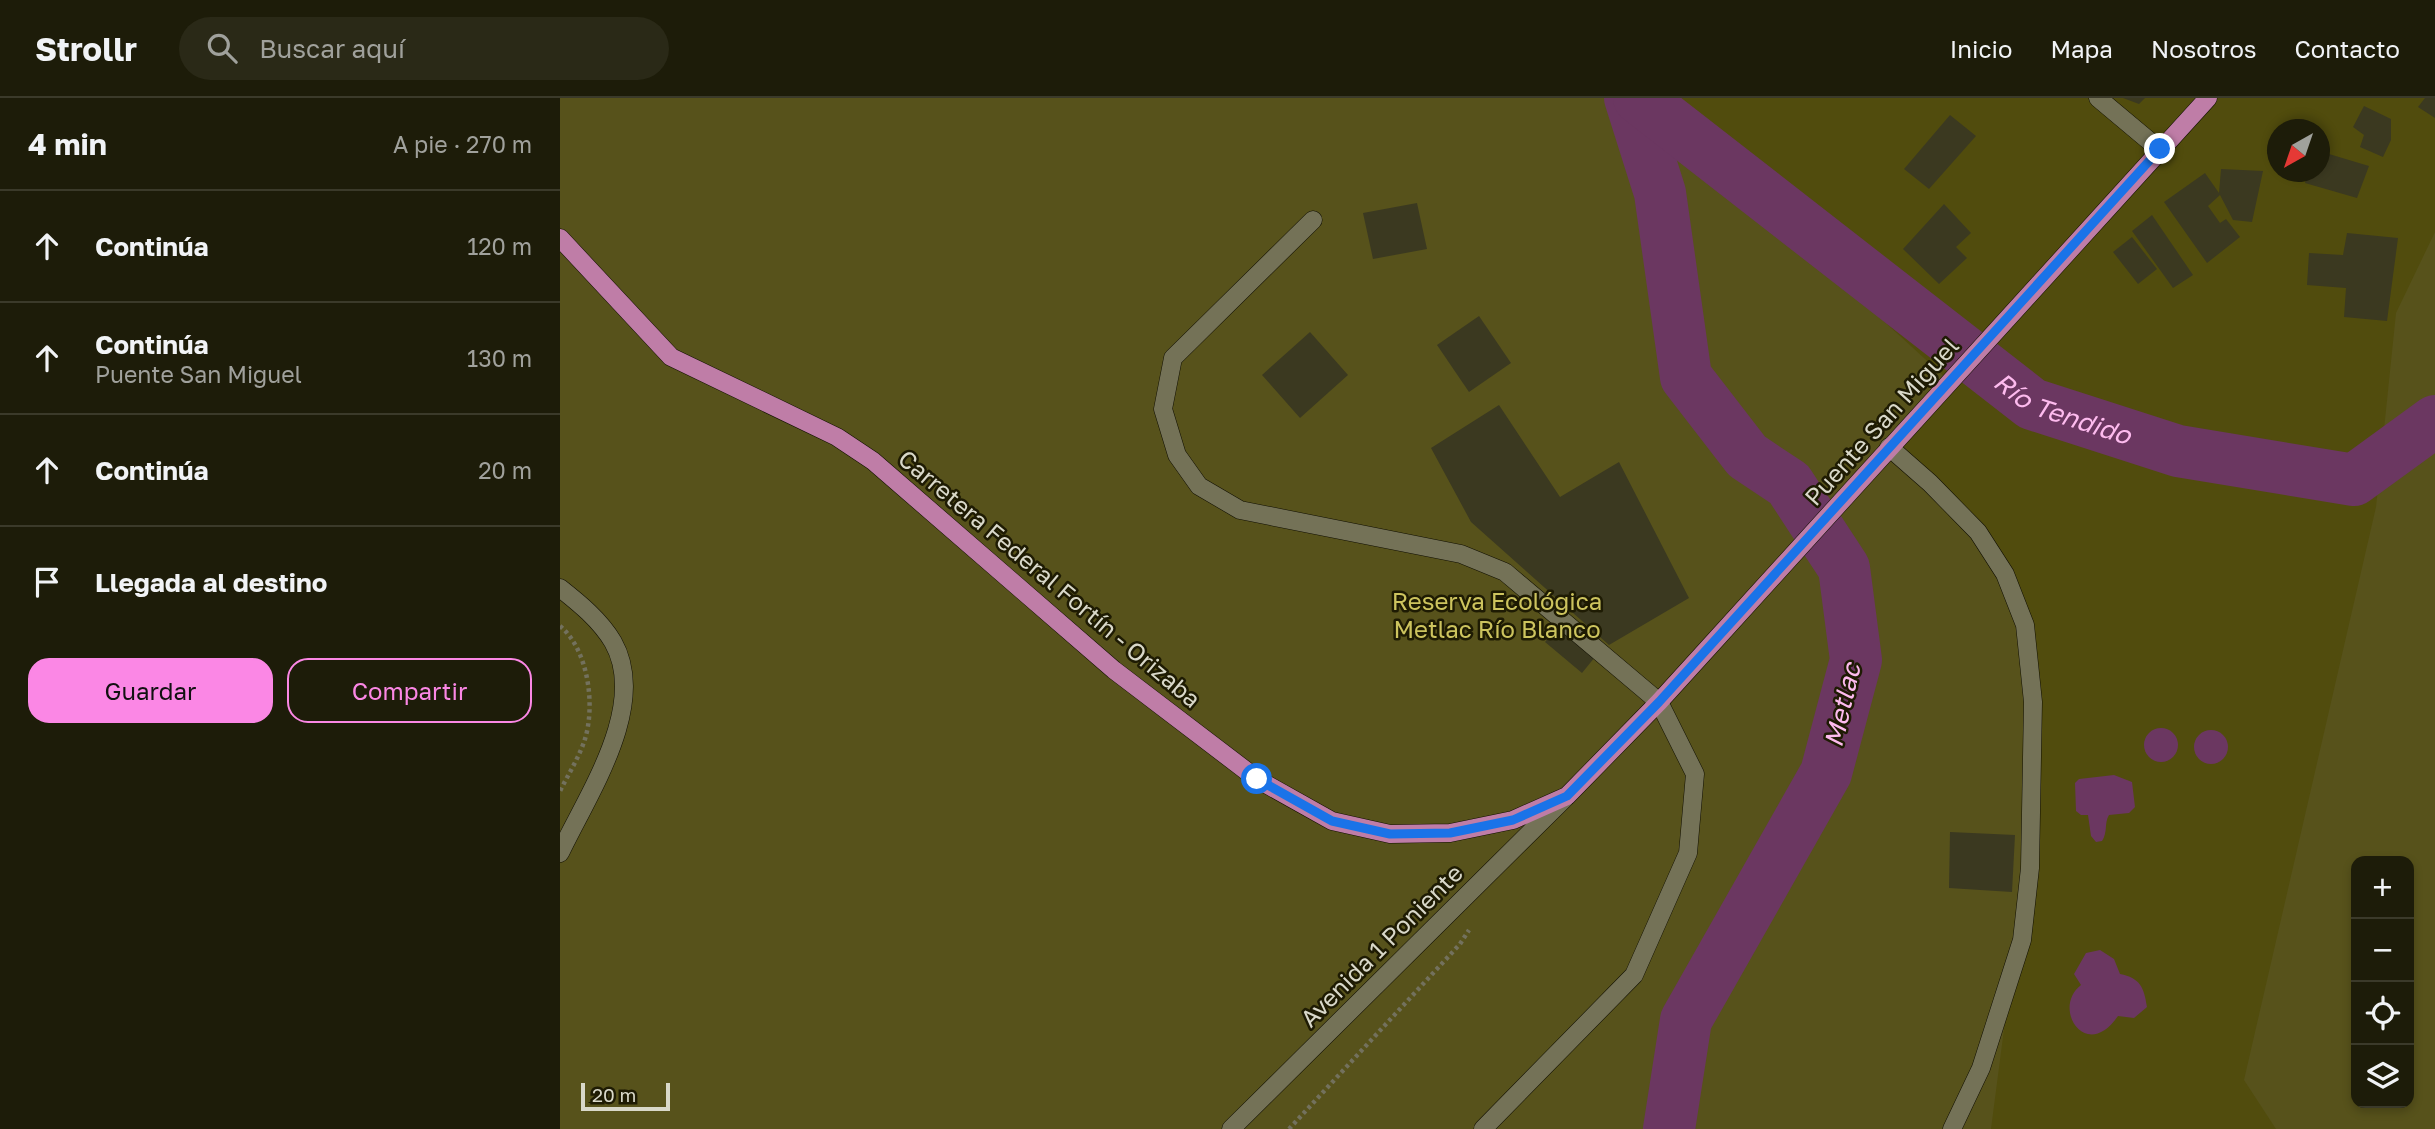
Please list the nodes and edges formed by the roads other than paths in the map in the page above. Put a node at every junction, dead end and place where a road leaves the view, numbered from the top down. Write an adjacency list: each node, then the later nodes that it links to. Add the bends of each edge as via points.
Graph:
1 (2098, 98): 3 (street)
2 (2208, 98): 3 (main road)
3 (2160, 149): 6 (main road, Puente San Miguel)
4 (1313, 220): 9 (street, via 1173,358 1163,409 1177,455 1199,486 1240,509 1484,561 1505,572)
5 (560, 238): 10 (main road, Carretera Federal Fortín - Orizaba, via 671,357 837,437 873,461 1114,670 1257,779 1332,821 1390,834 1450,833 1513,820)
6 (1889, 447): 8 (main road, Puente San Miguel); 14 (street, via 1978,532 2005,574 2025,625 2033,702 2030,868 2022,940 1981,1068)
7 (560, 588): 11 (street, via 586,609 613,642 626,682 621,723)
8 (1700, 657): 9 (main road, Carretera Federal Fortín - Orizaba)
9 (1659, 702): 10 (main road, Carretera Federal Fortín - Orizaba); 13 (street, via 1695,774 1688,853 1634,975)
10 (1567, 796): 12 (street, Avenida 1 Poniente)
11 (560, 853)
12 (1231, 1129)
13 (1483, 1129)
14 (1952, 1129)

